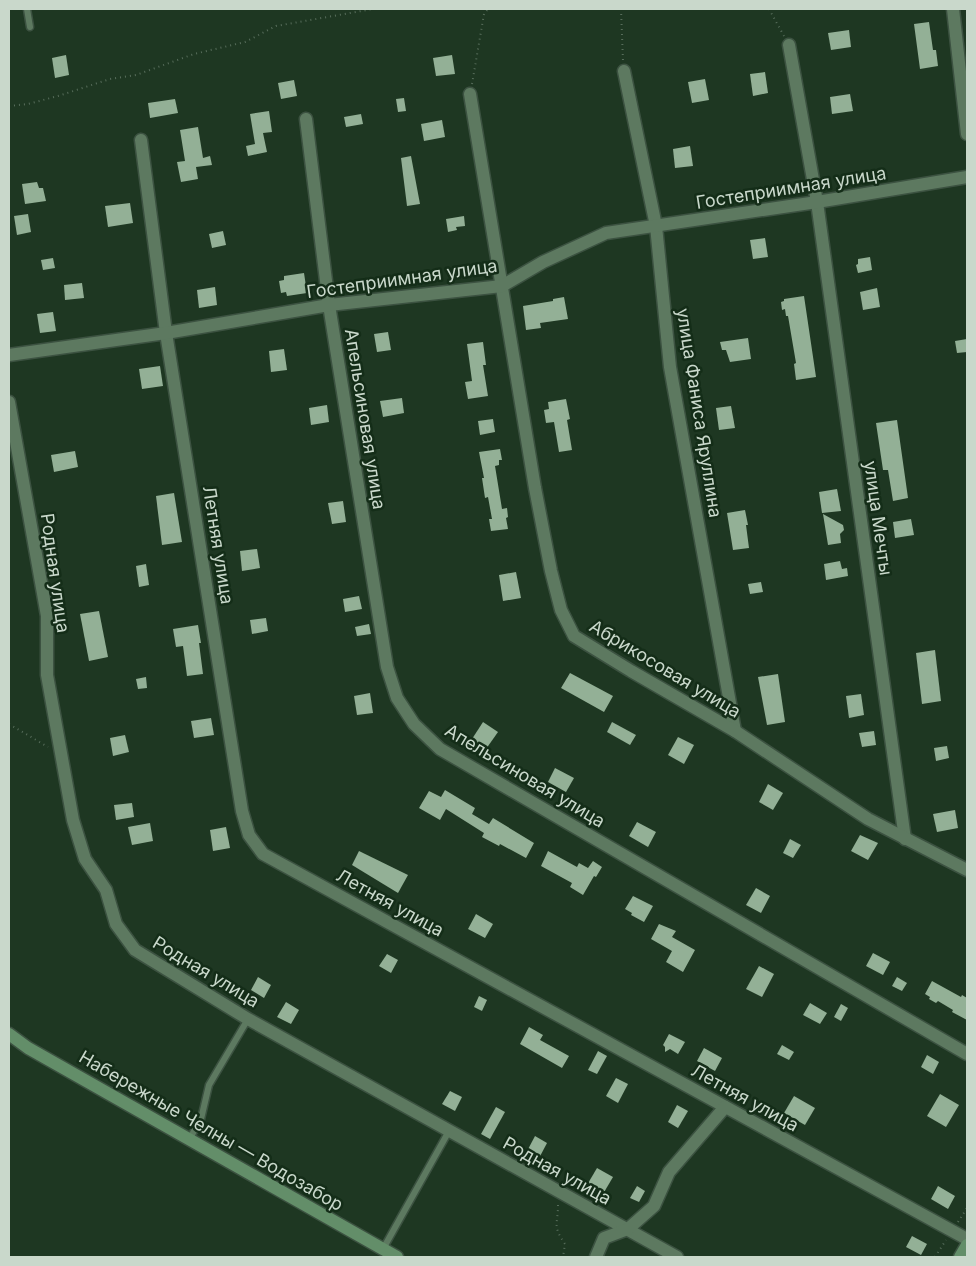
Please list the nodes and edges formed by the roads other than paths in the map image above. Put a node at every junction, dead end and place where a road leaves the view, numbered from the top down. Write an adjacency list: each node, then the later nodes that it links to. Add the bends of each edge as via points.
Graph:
1 (27, 9): 3 (lane)
2 (953, 9): 8 (street)
3 (30, 27)
4 (789, 45): 11 (street, улица Мечты)
5 (624, 71): 12 (street, улица Фаниса Яруллина)
6 (470, 94): 13 (street, Абрикосовая улица)
7 (306, 119): 14 (street, Апельсиновая улица)
8 (967, 134)
9 (141, 140): 15 (street, Летняя улица)
10 (967, 177): 11 (street, Гостеприимная улица)
11 (816, 202): 12 (street, Гостеприимная улица); 19 (street, улица Мечты)
12 (656, 226): 13 (street, Гостеприимная улица, via 606,233 543,262); 18 (street, улица Фаниса Яруллина, via 670,366)
13 (502, 286): 14 (street, Гостеприимная улица); 18 (street, Абрикосовая улица, via 551,571 561,610 574,636)
14 (329, 305): 15 (street, Гостеприимная улица); 23 (street, Апельсиновая улица, via 387,667 397,698 414,724 440,749)
15 (166, 333): 16 (street, Гостеприимная улица); 24 (street, Летняя улица, via 242,811 249,834 263,854)
16 (9, 355)
17 (9, 402): 21 (street, Родная улица, via 47,616 47,675 73,820 85,859 106,890 116,924 136,950)
18 (735, 731): 19 (street, Абрикосовая улица, via 868,819)
19 (905, 839): 20 (street, Абрикосовая улица)
20 (967, 870)
21 (248, 1019): 25 (street, Родная улица); 26 (lane, via 209,1085 201,1118)
22 (9, 1034): 26 (main road, Набережные Челны — Водозабор, via 28,1048)
23 (967, 1054)
24 (725, 1107): 27 (street, via 669,1172 654,1206); 28 (street, Летняя улица)
25 (449, 1131): 27 (street, Родная улица); 30 (lane)
26 (190, 1138): 30 (main road, Набережные Челны — Водозабор)
27 (628, 1229): 32 (street, via 604,1238); 33 (street, Родная улица)
28 (967, 1239)
29 (967, 1245): 34 (main road)
30 (383, 1249): 31 (main road, Набережные Челны — Водозабор)
31 (397, 1257)
32 (596, 1257)
33 (677, 1257)
34 (960, 1257)

